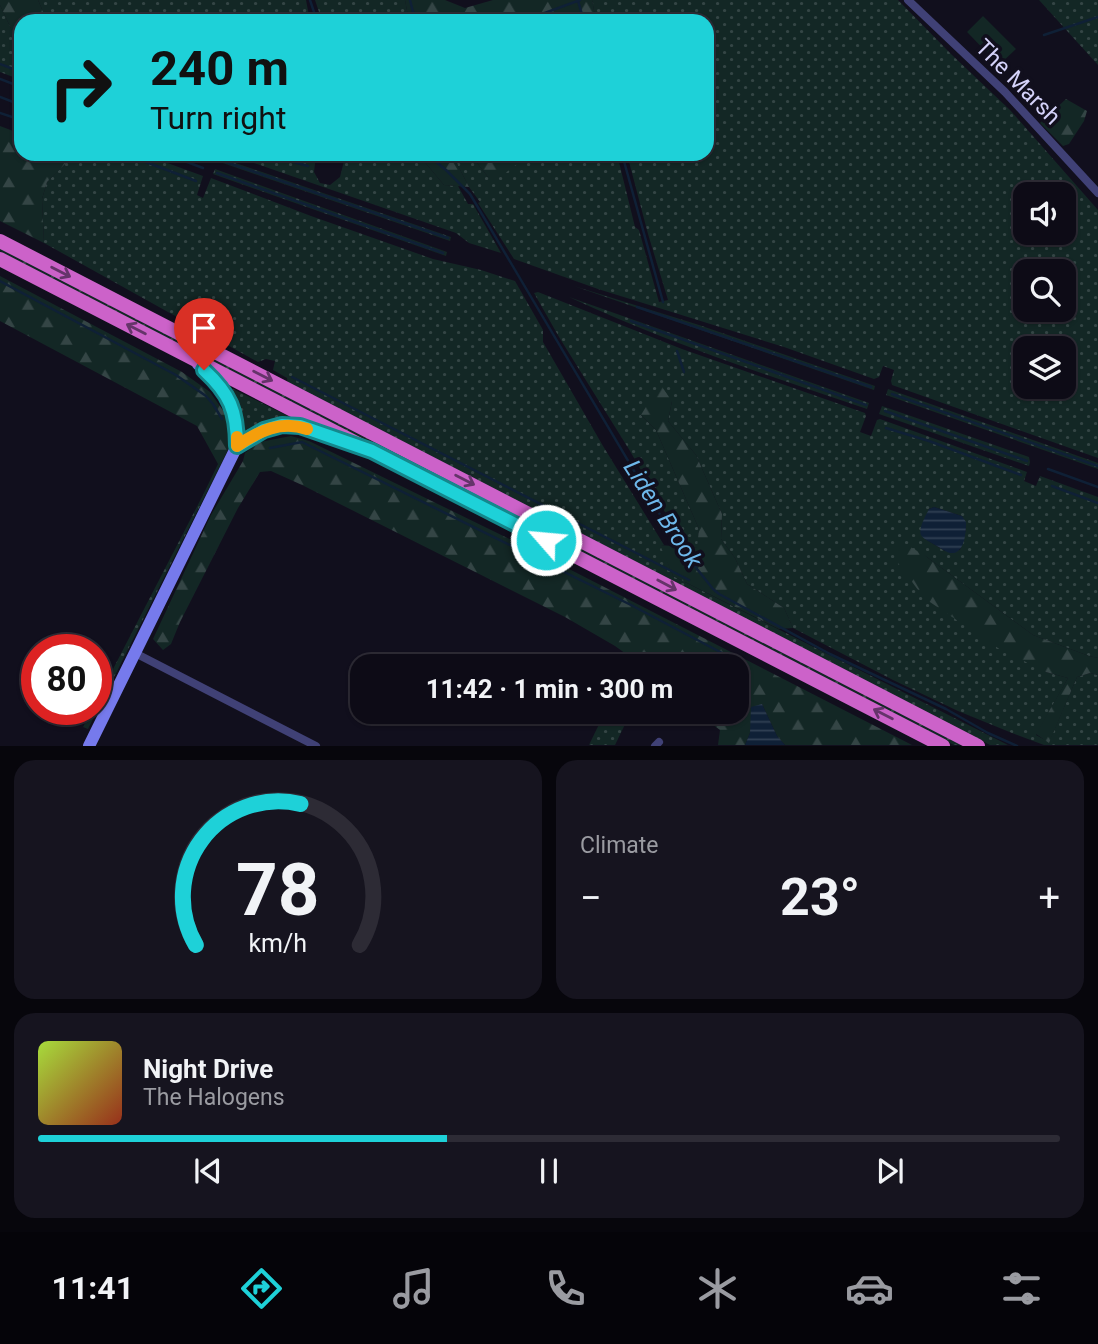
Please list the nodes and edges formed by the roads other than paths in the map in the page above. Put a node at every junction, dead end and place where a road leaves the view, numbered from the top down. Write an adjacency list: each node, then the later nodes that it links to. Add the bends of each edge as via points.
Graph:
1 (908, 0): 2 (street, The Marsh, via 998,85)
2 (1098, 193)
3 (0, 241): 14 (highway, one-way to 14)
4 (0, 259): 5 (highway, one-way to 4)
5 (190, 357): 6 (main road, via 229,400); 7 (highway)
6 (237, 446): 7 (main road, via 264,430 290,425); 8 (main road)
7 (372, 451): 13 (highway, one-way to 7)
8 (135, 653): 9 (main road); 12 (street)
9 (96, 731): 10 (main road); 11 (main road)
10 (83, 746)
11 (89, 746)
12 (316, 746)
13 (943, 746)
14 (978, 746)

